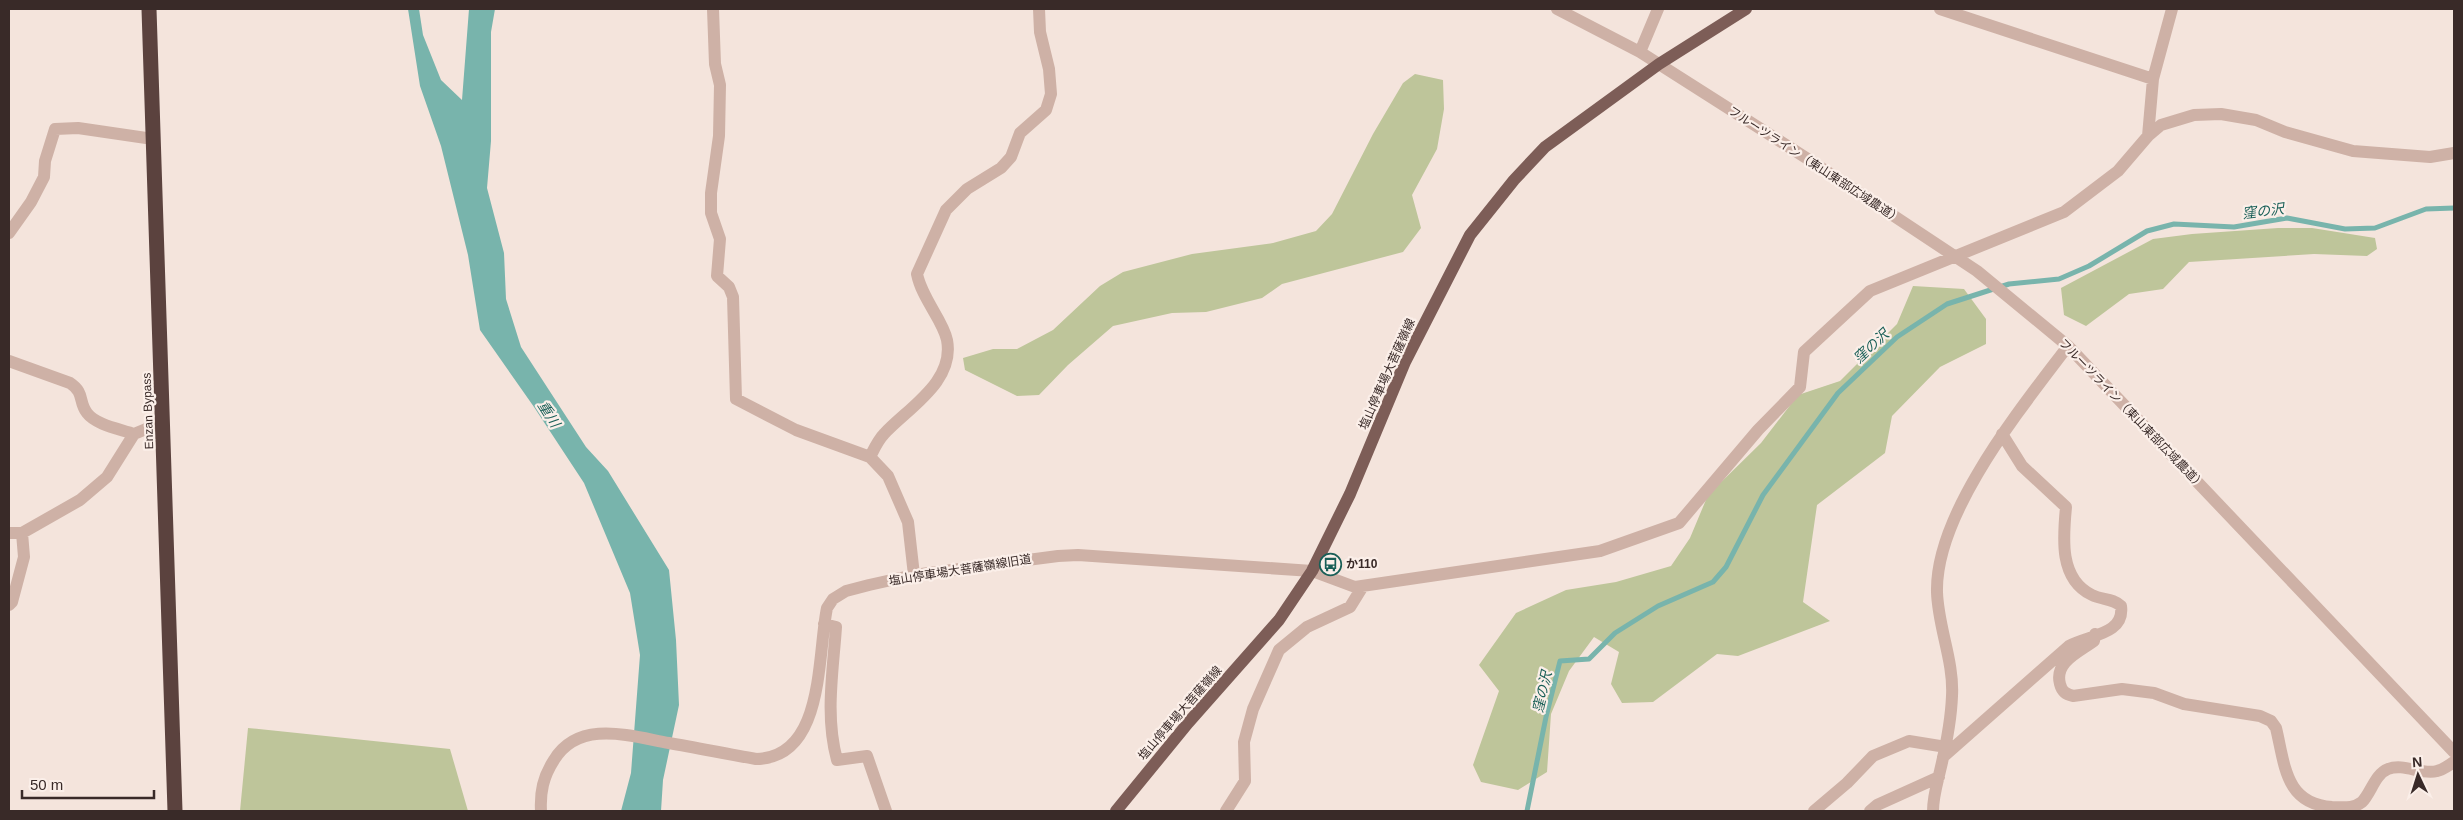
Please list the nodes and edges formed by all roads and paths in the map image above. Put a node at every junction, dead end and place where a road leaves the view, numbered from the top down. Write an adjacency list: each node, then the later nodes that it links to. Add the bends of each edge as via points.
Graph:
1 (149, 9): 13 (highway, Enzan Bypass)
2 (713, 9): 22 (street, via 720,121 711,213 720,239 717,276 729,287 733,297 736,399 796,430)
3 (1039, 9): 22 (street, via 1052,94 1046,110 1020,133 1011,157 1001,168 967,189 946,210 917,274 919,285 947,339 948,361 915,408 883,435)
4 (1557, 9): 9 (street, フルーツライン（東山東部広域農道）)
5 (1658, 9): 9 (street)
6 (1746, 9): 10 (main road, 塩山停車場大菩薩嶺線)
7 (1940, 9): 11 (street)
8 (2172, 9): 11 (street)
9 (1640, 52): 10 (street, フルーツライン（東山東部広域農道）)
10 (1659, 64): 16 (street, フルーツライン（東山東部広域農道）); 25 (main road, 塩山停車場大菩薩嶺線, via 1545,147 1470,235 1406,362 1350,494)
11 (2153, 79): 12 (street)
12 (2148, 136): 14 (street, via 2161,125 2186,117 2221,114 2256,120 2353,152 2430,157); 16 (street, via 2118,172 2064,212)
13 (153, 139): 15 (street, via 78,128 55,130 45,161 44,178); 19 (highway, Enzan Bypass)
14 (2454, 153)
15 (9, 233)
16 (1956, 258): 17 (street, フルーツライン（東山東部広域農道）, via 1977,271); 27 (street, via 1870,291 1804,352 1800,387 1758,430 1679,523 1600,551)
17 (2068, 346): 21 (street); 32 (street, フルーツライン（東山東部広域農道）)
18 (9, 361): 20 (street, via 70,383 78,389 85,411 92,419)
19 (163, 422): 20 (street); 35 (highway, Enzan Bypass)
20 (134, 434): 23 (street, via 107,477 80,500)
21 (2002, 434): 30 (street, via 2022,466 2066,508 2064,549 2068,569 2079,585 2092,595 2116,601 2121,606 2119,622 2113,629); 31 (street, via 1971,485 1946,540 1938,567 1940,621 1953,693)
22 (870, 457): 26 (street, via 888,476 908,522)
23 (22, 532): 24 (street); 28 (street, via 24,556)
24 (9, 534)
25 (1312, 571): 26 (street, 塩山停車場大菩薩嶺線旧道, via 1078,555); 27 (street, 塩山停車場大菩薩嶺線旧道, via 1355,587); 38 (main road, 塩山停車場大菩薩嶺線, via 1279,620)
26 (914, 575): 29 (street, 塩山停車場大菩薩嶺線旧道, via 846,591 833,599 827,608)
27 (1363, 586): 39 (street, via 1350,607 1307,627 1279,650 1253,709 1244,742 1245,780)
28 (9, 605)
29 (824, 624): 36 (street, 塩山停車場大菩薩嶺線旧道, via 816,693 808,720 793,744 781,753 769,759 756,759 609,732 589,734 563,748 549,768 543,782); 37 (street, via 836,627 830,710 831,736 837,760 867,756)
30 (2095, 634): 31 (street, via 2068,646); 33 (street, via 2094,641 2066,661 2060,670 2061,689 2066,694 2074,696 2122,689 2154,692 2184,704 2271,720 2289,780 2297,794 2306,801 2325,806 2356,806 2385,770 2396,767 2436,772)
31 (1944, 752): 34 (street); 40 (street, via 1909,741 1873,756)
32 (2454, 752)
33 (2454, 762)
34 (1939, 777): 41 (street); 42 (street)
35 (175, 811)
36 (541, 811)
37 (886, 811)
38 (1116, 811)
39 (1226, 811)
40 (1814, 811)
41 (1870, 811)
42 (1932, 811)

